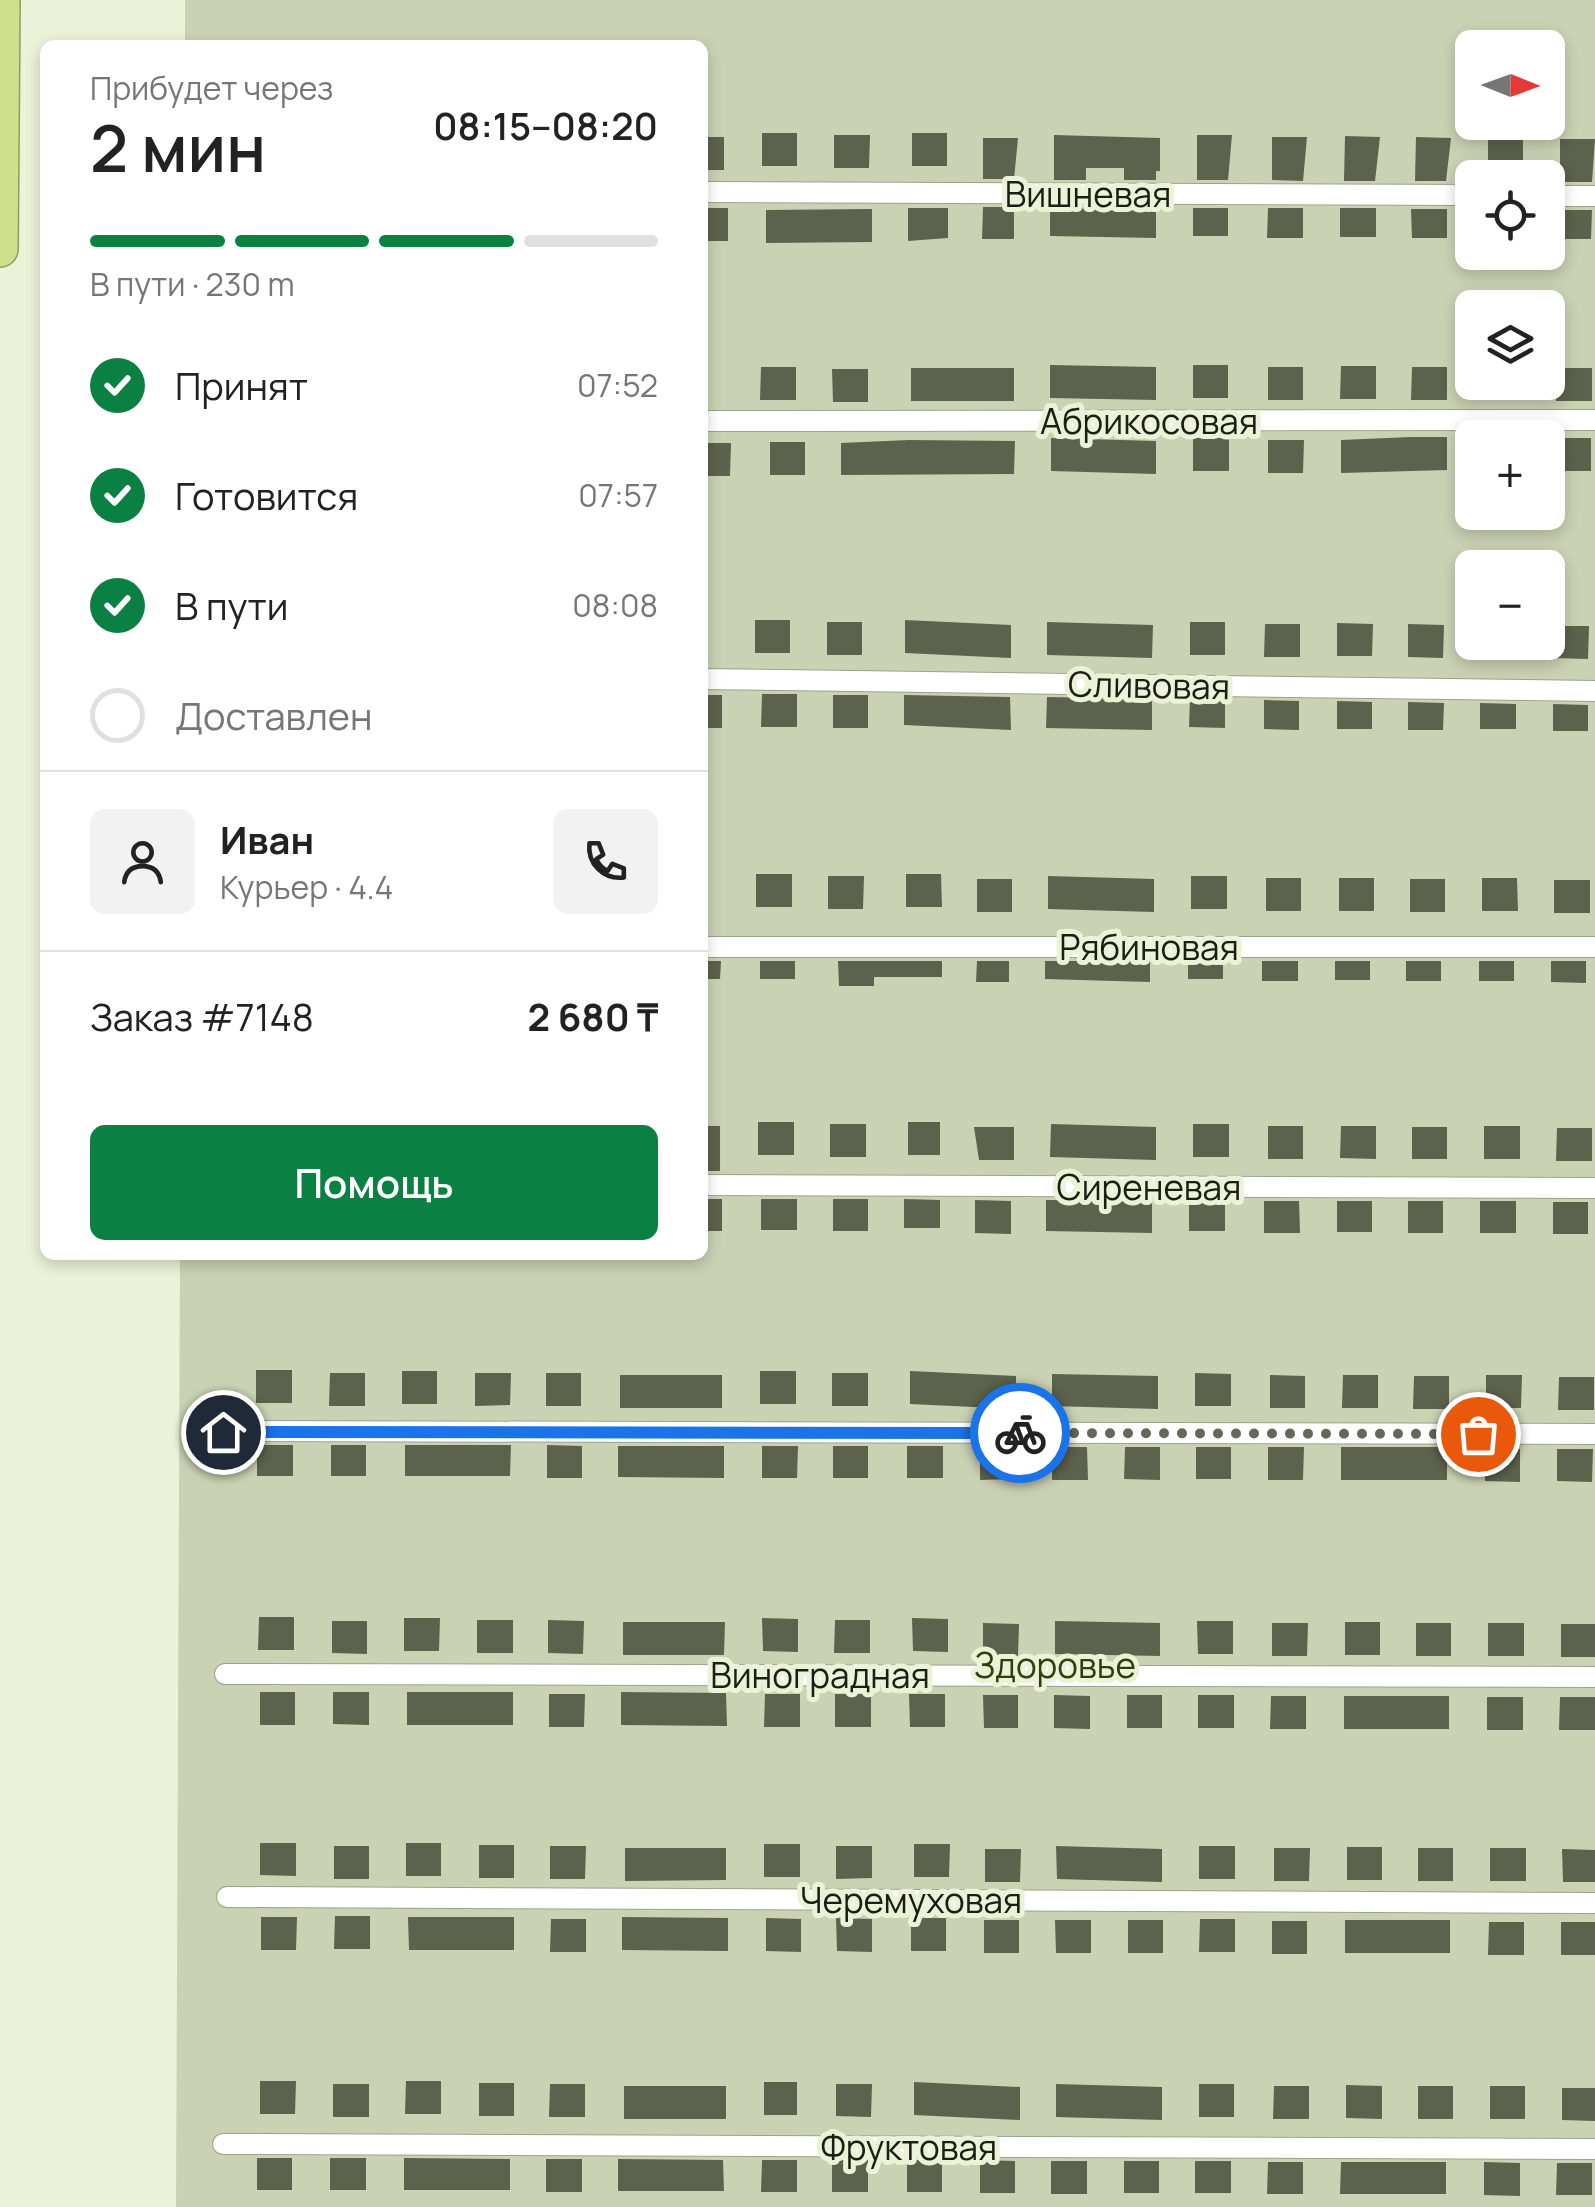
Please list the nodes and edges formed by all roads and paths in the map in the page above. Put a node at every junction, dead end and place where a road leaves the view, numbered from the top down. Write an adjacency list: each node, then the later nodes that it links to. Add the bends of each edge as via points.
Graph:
1 (2, 0): 6 (highway)
2 (708, 192): 3 (street, Вишневая)
3 (1455, 195)
4 (1565, 196): 5 (street)
5 (1595, 196)
6 (0, 249)
7 (1595, 420): 8 (street, Абрикосовая)
8 (708, 421)
9 (708, 679): 10 (street, Сливовая)
10 (1595, 691)
11 (708, 947): 12 (street, Рябиновая)
12 (1595, 948)
13 (708, 1185): 14 (street, Сиреневая)
14 (1595, 1188)
15 (223, 1432): 16 (street)
16 (1595, 1434)
17 (225, 1674): 18 (street, Виноградная)
18 (1595, 1677)
19 (227, 1897): 20 (street, Черемуховая)
20 (1595, 1903)
21 (223, 2144): 22 (street, Фруктовая)
22 (1595, 2150)

